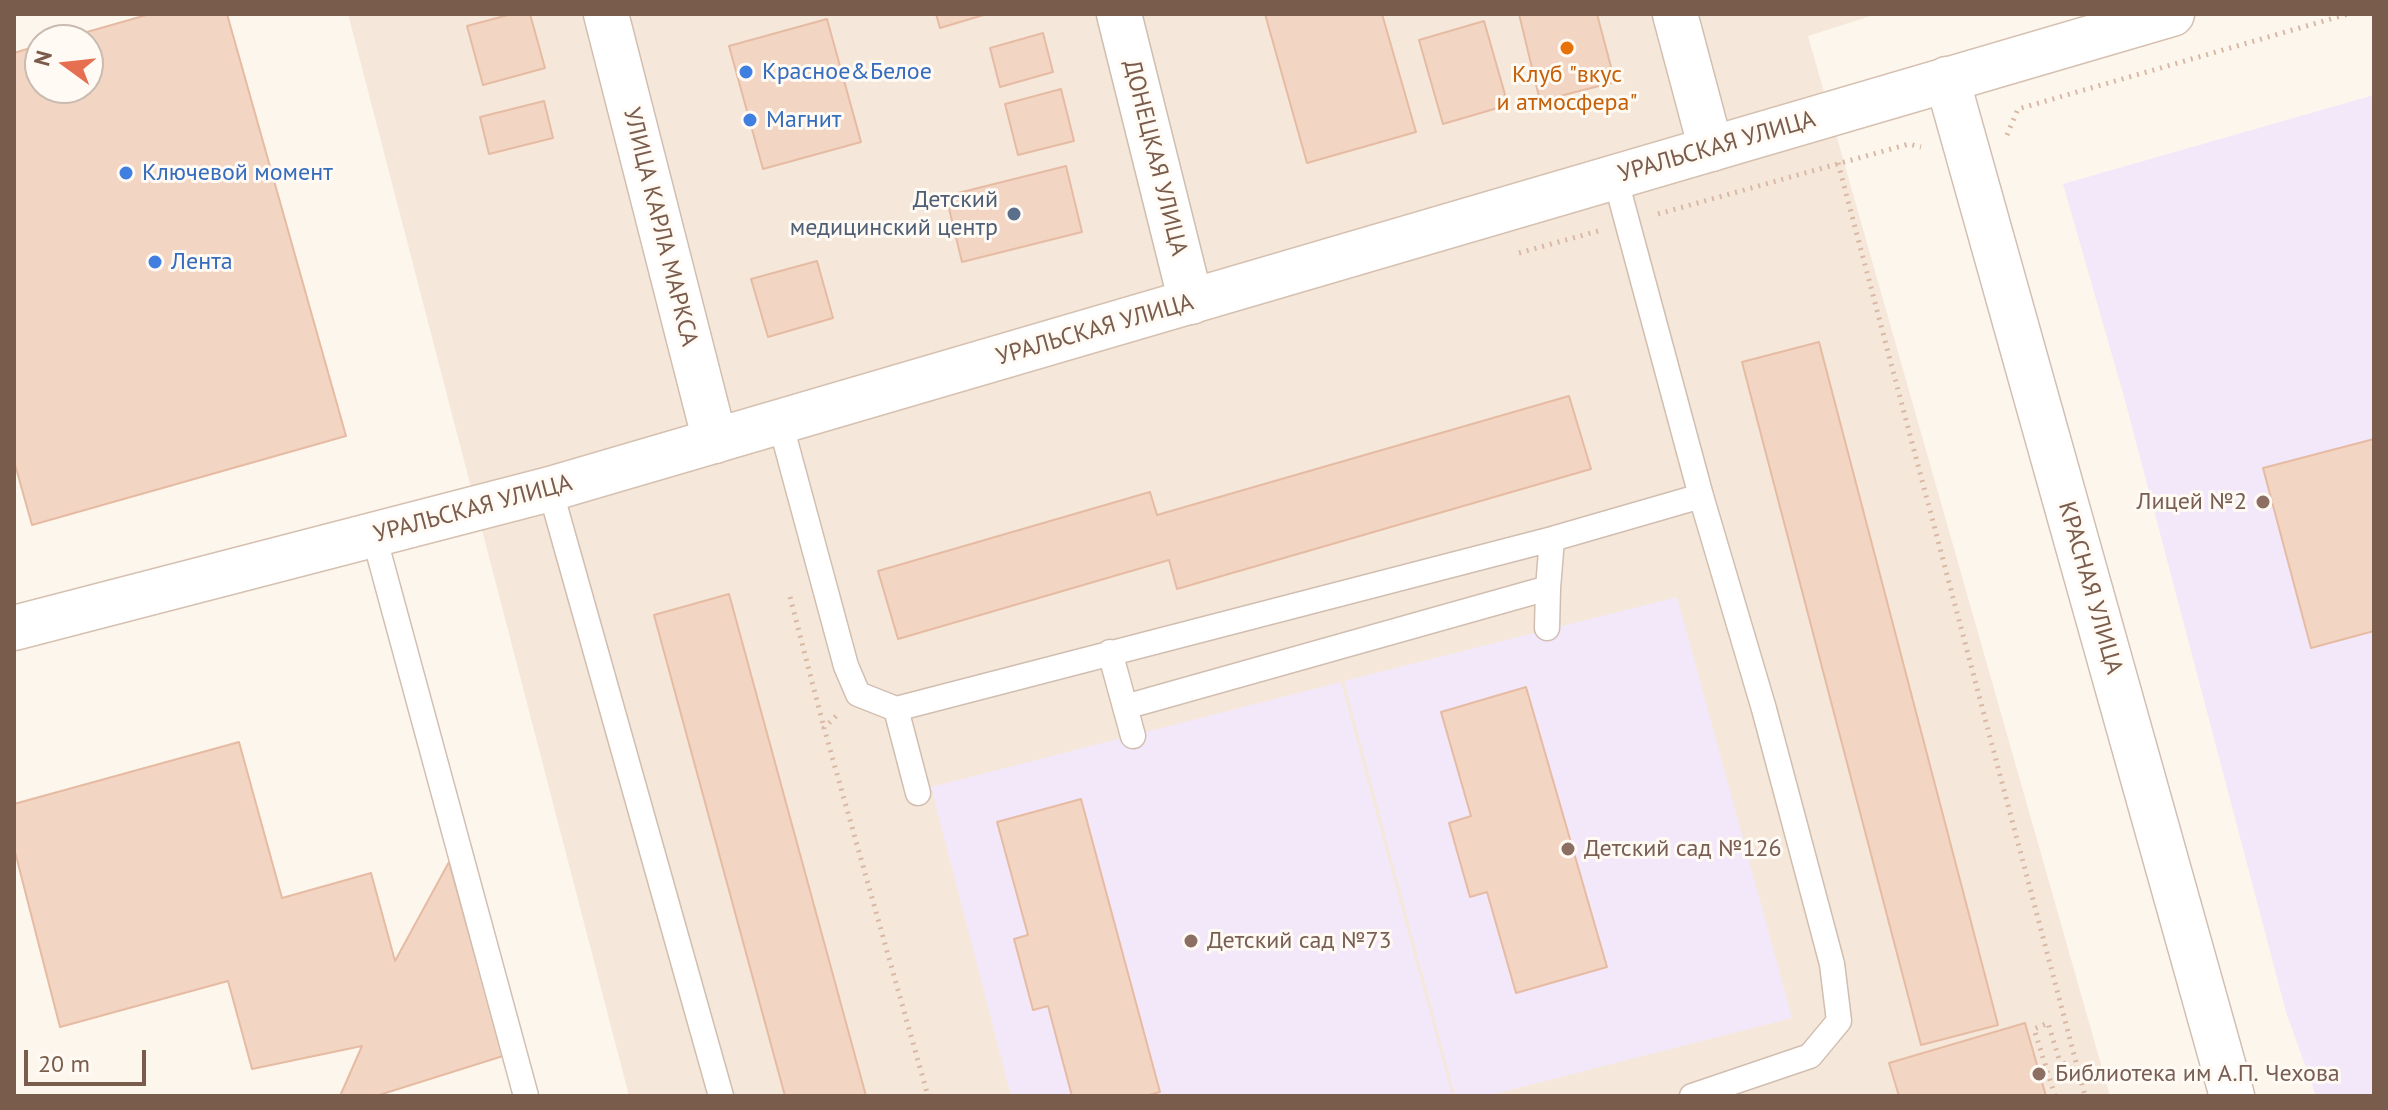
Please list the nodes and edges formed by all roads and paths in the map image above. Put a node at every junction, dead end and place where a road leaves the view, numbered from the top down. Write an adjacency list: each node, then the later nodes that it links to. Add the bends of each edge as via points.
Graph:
1 (606, 14): 15 (street, УЛИЦА КАРЛА МАРКСА)
2 (1119, 14): 13 (street, ДОНЕЦКАЯ УЛИЦА)
3 (1675, 14): 8 (street)
4 (2172, 14): 6 (street, УРАЛЬСКАЯ УЛИЦА)
5 (2348, 14): 7 (path, via 2018,109 2006,137)
6 (1947, 79): 7 (street, КРАСНАЯ УЛИЦА); 8 (street, УРАЛЬСКАЯ УЛИЦА)
7 (1966, 148): 9 (path, via 1941,154 1909,144); 36 (street, КРАСНАЯ УЛИЦА)
8 (1711, 149): 10 (street, УРАЛЬСКАЯ УЛИЦА)
9 (1838, 163): 11 (path); 29 (path)
10 (1615, 177): 11 (lane); 13 (street, УРАЛЬСКАЯ УЛИЦА)
11 (1627, 222): 12 (path); 17 (lane)
12 (1504, 258)
13 (1191, 302): 14 (street, УРАЛЬСКАЯ УЛИЦА)
14 (780, 422): 15 (street, УРАЛЬСКАЯ УЛИЦА); 24 (lane)
15 (715, 441): 16 (street, УРАЛЬСКАЯ УЛИЦА)
16 (550, 489): 18 (street, УРАЛЬСКАЯ УЛИЦА); 31 (lane)
17 (1701, 496): 19 (lane); 33 (lane, via 1832,964 1839,1021 1810,1056)
18 (374, 536): 21 (street, УРАЛЬСКАЯ УЛИЦА); 30 (lane)
19 (1552, 539): 20 (lane); 23 (lane)
20 (1548, 588): 22 (lane); 25 (lane)
21 (14, 628)
22 (1547, 628)
23 (1110, 652): 25 (lane); 26 (lane)
24 (858, 694): 26 (lane); 32 (path, via 824,728)
25 (1125, 707): 27 (lane)
26 (896, 709): 28 (lane)
27 (1133, 736)
28 (918, 793)
29 (2080, 1078): 34 (path, via 2059,1059 2048,1023 2034,1029); 35 (path)
30 (526, 1096)
31 (721, 1096)
32 (928, 1096)
33 (1692, 1096)
34 (2055, 1096)
35 (2085, 1096)
36 (2232, 1096)

